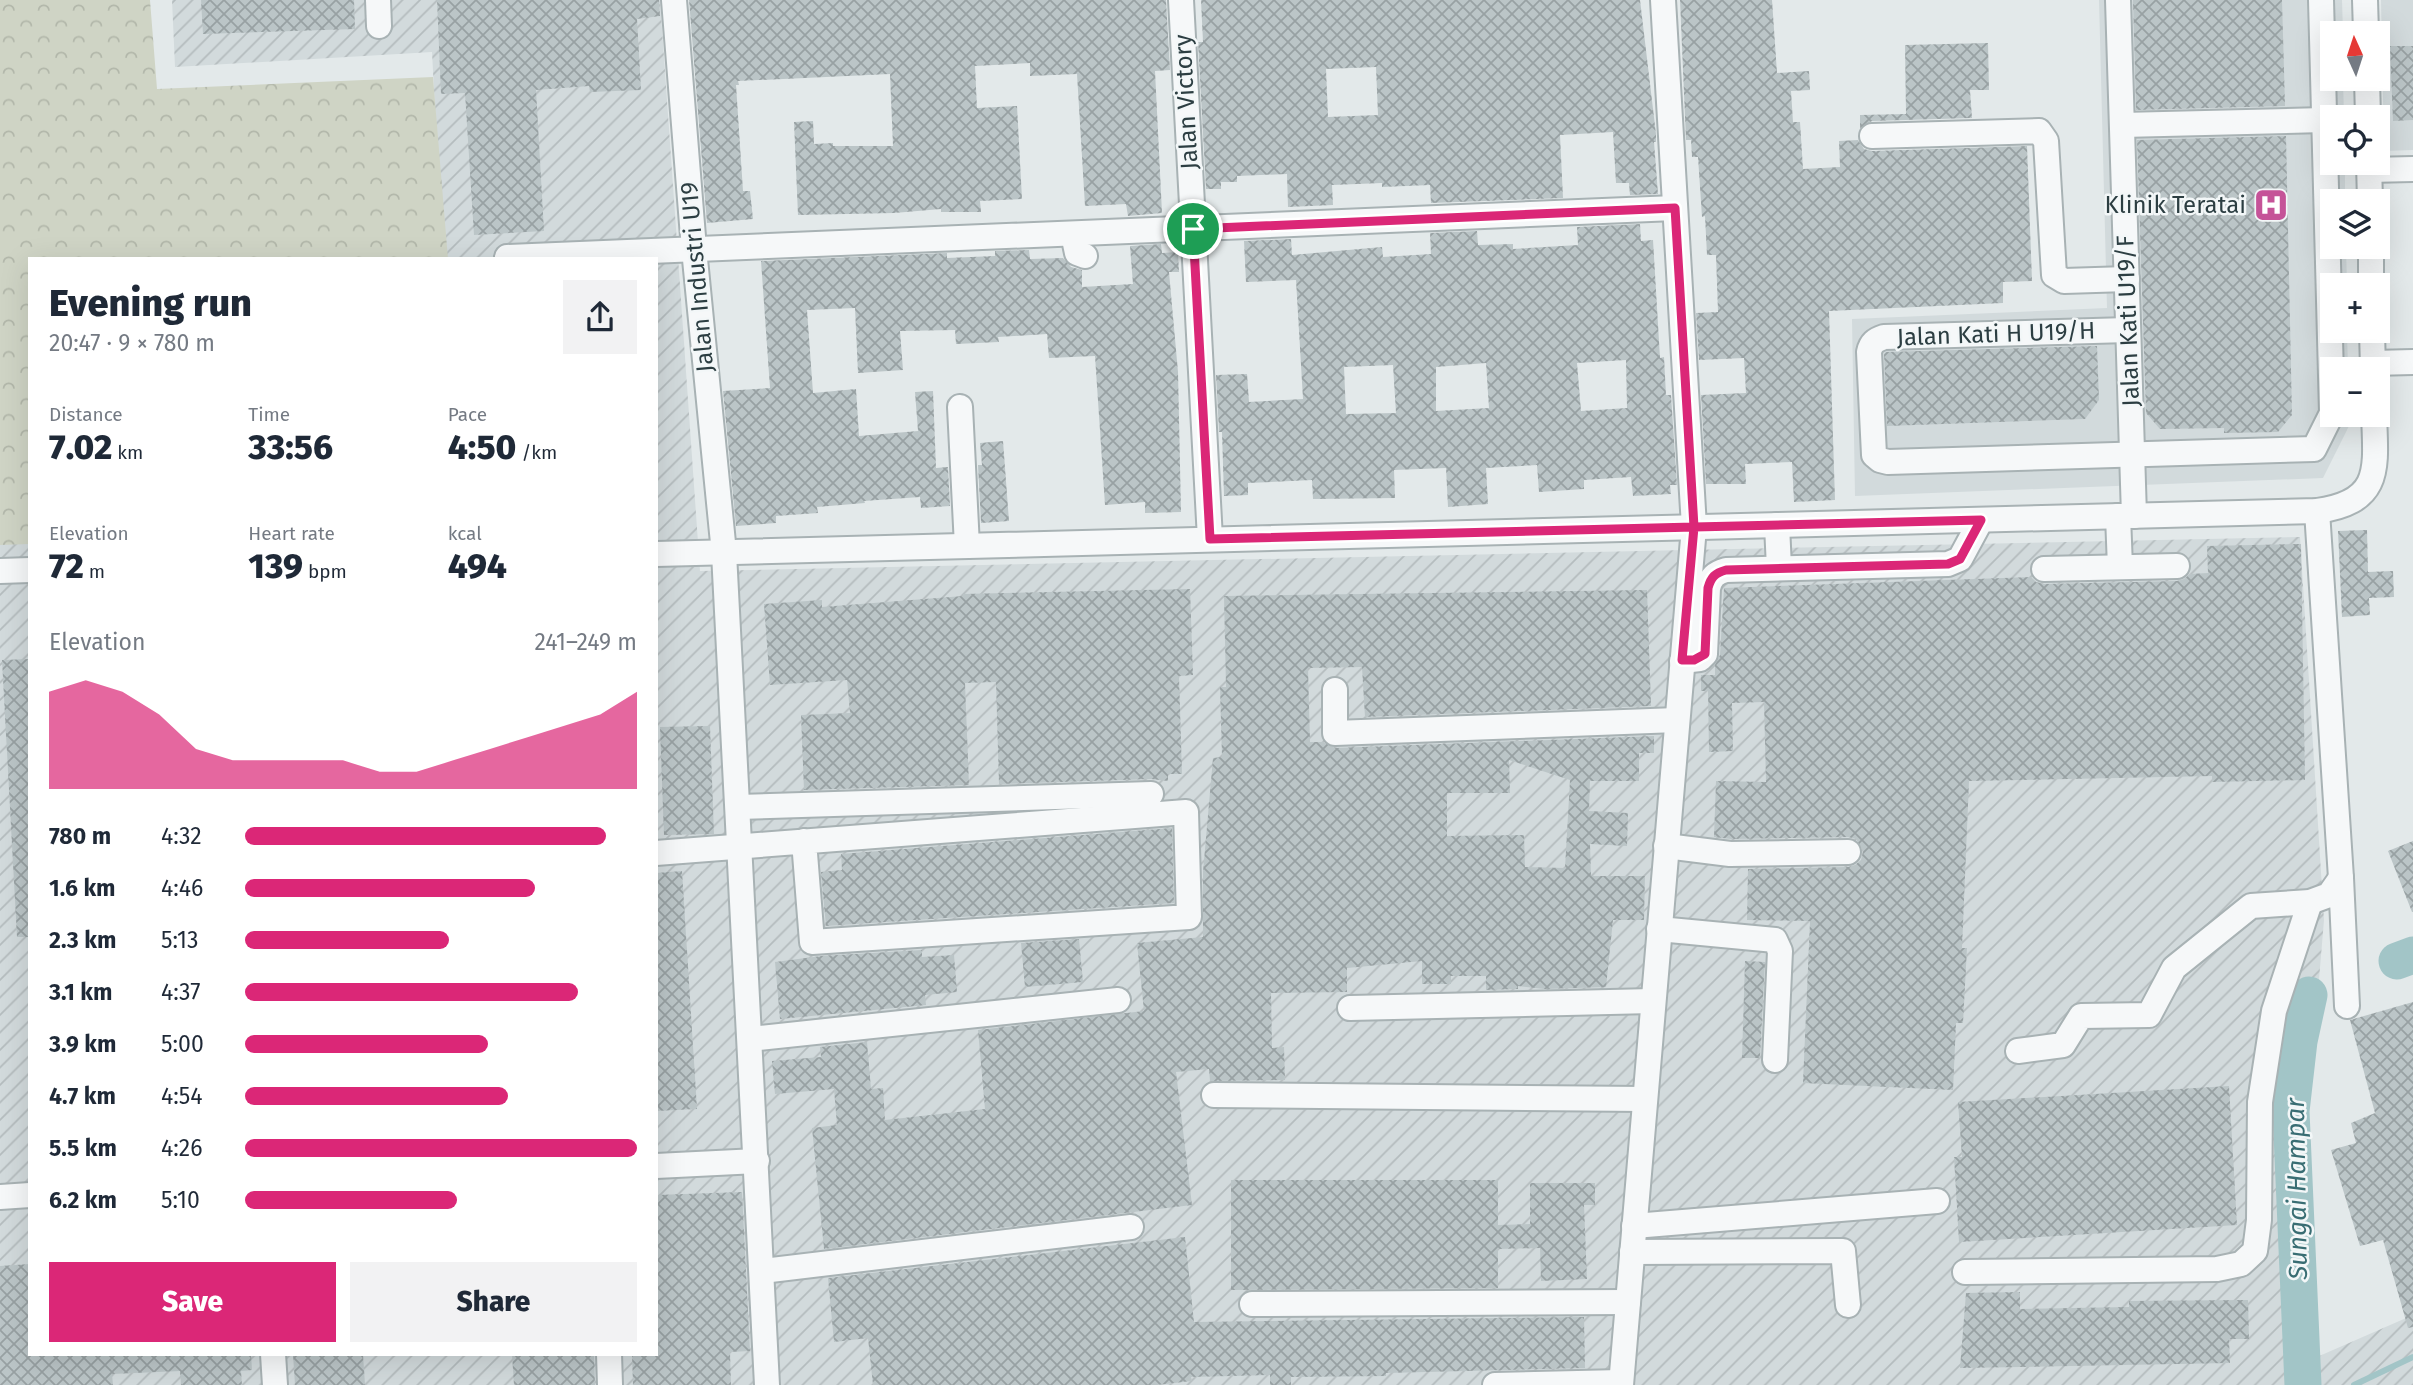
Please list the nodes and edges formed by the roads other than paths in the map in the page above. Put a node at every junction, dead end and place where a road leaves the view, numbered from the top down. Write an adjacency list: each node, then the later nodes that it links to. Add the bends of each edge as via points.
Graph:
1 (378, 0): 9 (street)
2 (674, 0): 19 (street, Jalan Industri U19)
3 (1181, 0): 18 (street, Jalan Victory)
4 (1663, 0): 17 (street)
5 (2118, 0): 12 (street, Jalan Kati U19/F)
6 (2321, 0): 10 (street)
7 (2365, 0): 8 (street)
8 (2366, 21)
9 (379, 26)
10 (2324, 105)
11 (2320, 120): 12 (street)
12 (2122, 125): 21 (street, Jalan Kati U19/F)
13 (1872, 136): 21 (street, via 2039,131 2046,141 2054,275 2064,281)
14 (2390, 168): 15 (street)
15 (2413, 169)
16 (2326, 175): 27 (street, via 2332,413 2314,449)
17 (1675, 208): 18 (street); 32 (street)
18 (1193, 229): 19 (street, via 1079,245); 33 (street, Jalan Victory)
19 (694, 249): 20 (street); 35 (street, Jalan Industri U19)
20 (507, 257)
21 (2127, 279): 22 (street, Jalan Kati U19/F)
22 (2128, 330): 27 (street, Jalan Kati U19/F); 27 (street, Jalan Kati H U19/H, via 1884,337 1876,339 1869,352 1870,391 1874,455 1888,462)
23 (2413, 362): 24 (street)
24 (2390, 364)
25 (960, 407): 34 (street)
26 (2374, 427): 28 (street, via 2376,466 2370,484 2338,508)
27 (2132, 453): 29 (street, Jalan Kati U19/F)
28 (2317, 511): 29 (street); 53 (street)
29 (2126, 516): 30 (street); 38 (street, Jalan Kati U19/F)
30 (1981, 520): 31 (street); 39 (street, via 1955,562)
31 (1777, 525): 32 (street); 39 (street)
32 (1694, 527): 33 (street); 43 (street)
33 (1210, 539): 34 (street)
34 (967, 546): 35 (street)
35 (724, 553): 36 (street); 47 (street, Jalan Industri U19)
36 (658, 554)
37 (2178, 566): 38 (street)
38 (2120, 567): 40 (street)
39 (1779, 568): 43 (street, via 1717,572 1708,588 1705,654)
40 (2044, 569)
41 (28, 570): 42 (street)
42 (0, 571)
43 (1682, 660): 45 (street)
44 (1335, 690): 45 (street, via 1335,733)
45 (1677, 720): 50 (street)
46 (1150, 794): 47 (street)
47 (738, 807): 49 (street, Jalan Industri U19)
48 (804, 841): 48 (street, via 1186,812 1189,917 812,942); 49 (street)
49 (740, 846): 52 (street); 60 (street, Jalan Industri U19)
50 (1666, 846): 51 (street, via 1730,855); 55 (street)
51 (1848, 852)
52 (658, 853)
53 (2341, 878): 54 (street, via 2329,895); 58 (street)
54 (2310, 902): 61 (street, via 2250,906 2174,968 2150,1015 2081,1017 2063,1045); 74 (street, via 2272,1024 2260,1102 2255,1251 2241,1264 2217,1269)
55 (1659, 929): 57 (street); 62 (street, via 1775,940 1780,951)
56 (1118, 1000): 60 (street)
57 (1653, 1001): 59 (street); 64 (street)
58 (2347, 1006)
59 (1350, 1008)
60 (750, 1040): 65 (street, Jalan Industri U19)
61 (2018, 1051)
62 (1775, 1060)
63 (1214, 1095): 64 (street)
64 (1645, 1099): 70 (street)
65 (757, 1161): 66 (street); 73 (street, Jalan Industri U19)
66 (658, 1166)
67 (28, 1195): 68 (street)
68 (0, 1197)
69 (1937, 1201): 70 (street)
70 (1634, 1226): 72 (street)
71 (1131, 1227): 73 (street)
72 (1632, 1252): 75 (street); 77 (street, via 1843,1251)
73 (762, 1271): 83 (street, Jalan Industri U19)
74 (1965, 1272)
75 (1628, 1302): 76 (street); 80 (street)
76 (1252, 1304)
77 (1848, 1305)
78 (273, 1356): 81 (street)
79 (609, 1356): 82 (street)
80 (1621, 1383): 84 (street)
81 (275, 1385)
82 (610, 1385)
83 (767, 1385)
84 (1496, 1385)

